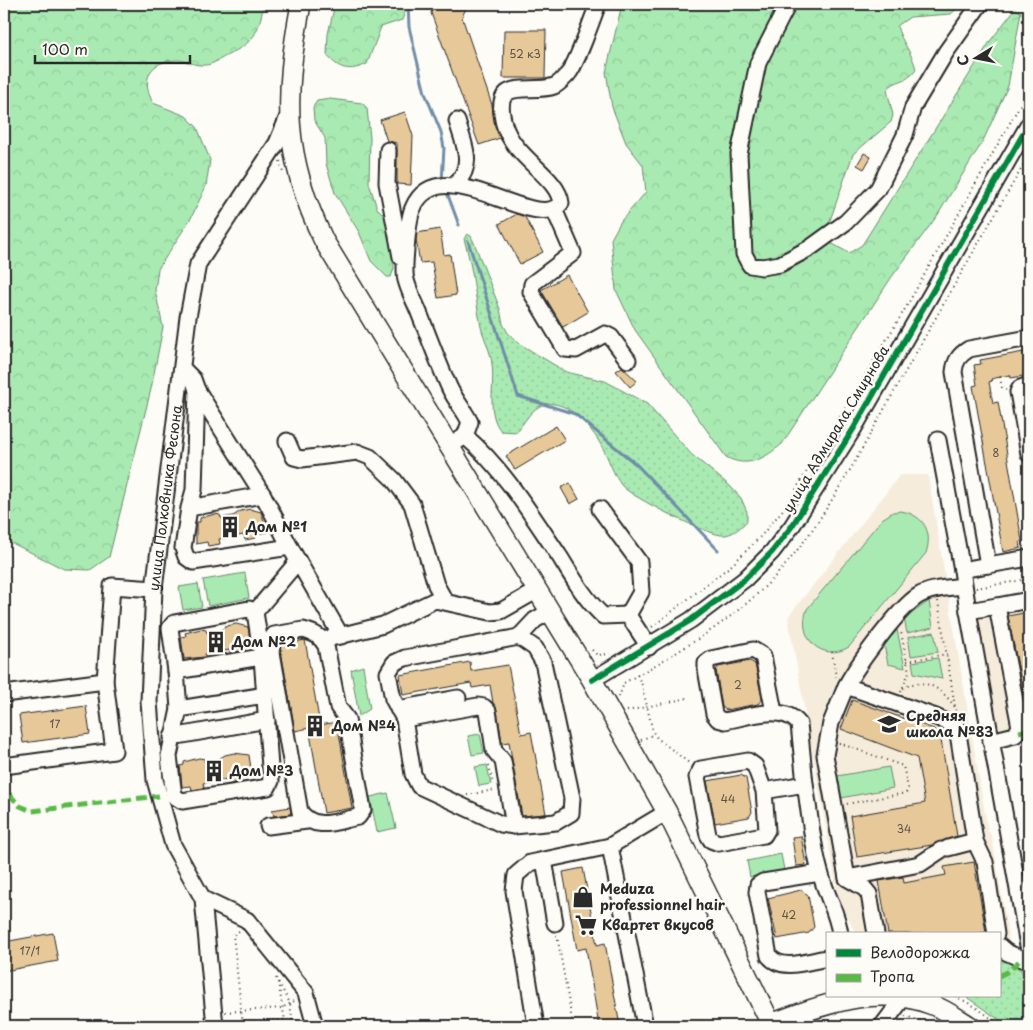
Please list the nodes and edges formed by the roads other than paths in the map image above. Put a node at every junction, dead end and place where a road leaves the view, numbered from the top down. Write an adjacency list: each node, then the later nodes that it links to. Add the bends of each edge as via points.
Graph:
1 (301, 4): 5 (main road, via 291,62)
2 (598, 4): 10 (street, via 569,72 554,86 522,88 508,93 500,110 512,144 548,179 560,196 561,203)
3 (788, 4): 4 (street, via 758,63 739,154 744,254 750,265 762,268 780,264 810,248 846,222 878,190 905,135 913,107)
4 (980, 4)
5 (289, 114): 14 (street, улица Полковника Фесюна, via 277,143 198,264); 20 (main road, via 295,163 309,211)
6 (457, 121): 9 (street, via 467,162 465,174)
7 (1029, 124): 43 (street, улица Адмирала Смирнова, via 854,428 792,526 745,579 692,620)
8 (388, 150): 11 (street, via 387,183)
9 (456, 184): 10 (street, via 511,204 546,211); 11 (street, via 435,188 422,195 413,207)
10 (554, 209): 13 (street, via 573,253 532,284 531,292 565,349 576,350 605,334 611,337)
11 (405, 278): 17 (street, via 451,392 470,422)
12 (1029, 338): 28 (street, via 969,349 954,365)
13 (628, 360)
14 (183, 369): 16 (street); 31 (street, улица Полковника Фесюна)
15 (1029, 385): 21 (street, via 1018,392)
16 (198, 390): 22 (street); 23 (street, via 194,490)
17 (465, 436): 20 (street); 39 (street, via 486,455 591,605 603,616)
18 (938, 440): 29 (street)
19 (287, 441): 34 (street, via 294,456 302,459 357,452 370,457 394,480 412,504 436,585)
20 (449, 447): 32 (main road)
21 (1029, 454)
22 (263, 496): 23 (street); 25 (street)
23 (188, 508): 25 (street, via 183,548 186,557 193,562)
24 (600, 509): 39 (street, via 639,562 641,592)
25 (290, 547): 27 (street)
26 (1029, 558): 28 (street)
27 (298, 561): 37 (street); 40 (street)
28 (988, 565): 29 (street)
29 (962, 570): 30 (street)
30 (964, 588): 36 (street); 48 (street, via 936,589 918,596 856,666)
31 (154, 589): 47 (street, via 112,586); 70 (street, улица Полковника Фесюна, via 149,701 155,780 173,845)
32 (536, 590): 34 (street, via 501,611 490,612); 38 (main road)
33 (1029, 600): 35 (street)
34 (445, 601): 40 (street, via 430,602 384,625)
35 (998, 606): 36 (street); 57 (street, via 1020,727 1016,734)
36 (968, 610): 57 (street)
37 (255, 612): 44 (street); 45 (street, via 248,609 174,623 170,628)
38 (549, 612): 41 (street); 46 (main road)
39 (628, 615): 43 (street)
40 (340, 636): 42 (street)
41 (519, 636): 54 (street, via 394,662 388,673 393,699); 64 (street, via 535,648 543,662 572,798 571,812 556,822)
42 (324, 640): 62 (street, via 338,707 346,719 363,810 358,817 316,825); 62 (street, via 303,630 274,635 270,641 300,812)
43 (649, 647): 46 (street, улица Адмирала Смирнова)
44 (262, 657): 45 (street); 50 (street)
45 (176, 671): 52 (street)
46 (592, 680): 61 (main road)
47 (105, 681): 49 (street); 58 (street, via 114,751)
48 (843, 692): 65 (street, via 896,702 957,727); 69 (street, via 824,755)
49 (4, 694)
50 (265, 695): 52 (street); 55 (street)
51 (458, 698): 54 (street)
52 (179, 709): 56 (street)
53 (774, 712): 53 (street, via 763,656 758,651 711,659 706,663 714,714 718,719 725,721); 59 (street, via 794,717 799,724)
54 (401, 714): 64 (street, via 413,774 419,786 501,824); 64 (street, via 484,707 488,711 494,750 503,761)
55 (267, 720): 56 (street); 56 (street, via 271,781 268,788 182,801 174,796 169,756)
56 (172, 737)
57 (991, 741): 76 (street)
58 (4, 764)
59 (805, 784): 60 (street); 68 (street)
60 (764, 791): 60 (street, via 755,766 748,761 699,771 696,777 708,835 715,842 766,832)
61 (667, 812): 66 (street); 82 (main road)
62 (307, 821): 63 (street)
63 (268, 826)
64 (514, 826)
65 (975, 840): 69 (street, via 944,849 920,864); 74 (street, via 985,862)
66 (610, 846): 67 (street); 86 (street)
67 (544, 860): 71 (street); 85 (street, via 530,863 516,875 514,891)
68 (820, 873): 72 (street); 77 (street, via 763,882 757,892 769,956 775,963 782,965)
69 (847, 878): 73 (street, via 868,894)
70 (203, 899): 83 (street, улица Полковника Фесюна); 84 (street, via 247,920 306,993)
71 (555, 923)
72 (840, 932)
73 (876, 932)
74 (996, 932)
75 (1000, 947): 78 (street)
76 (1029, 951)
77 (826, 958)
78 (1029, 962)
79 (903, 998): 87 (street)
80 (908, 998): 88 (main road, via 931,1004)
81 (833, 999): 82 (main road)
82 (772, 1025)
83 (214, 1026)
84 (315, 1026)
85 (536, 1026)
86 (645, 1026)
87 (882, 1026)
88 (970, 1026)

